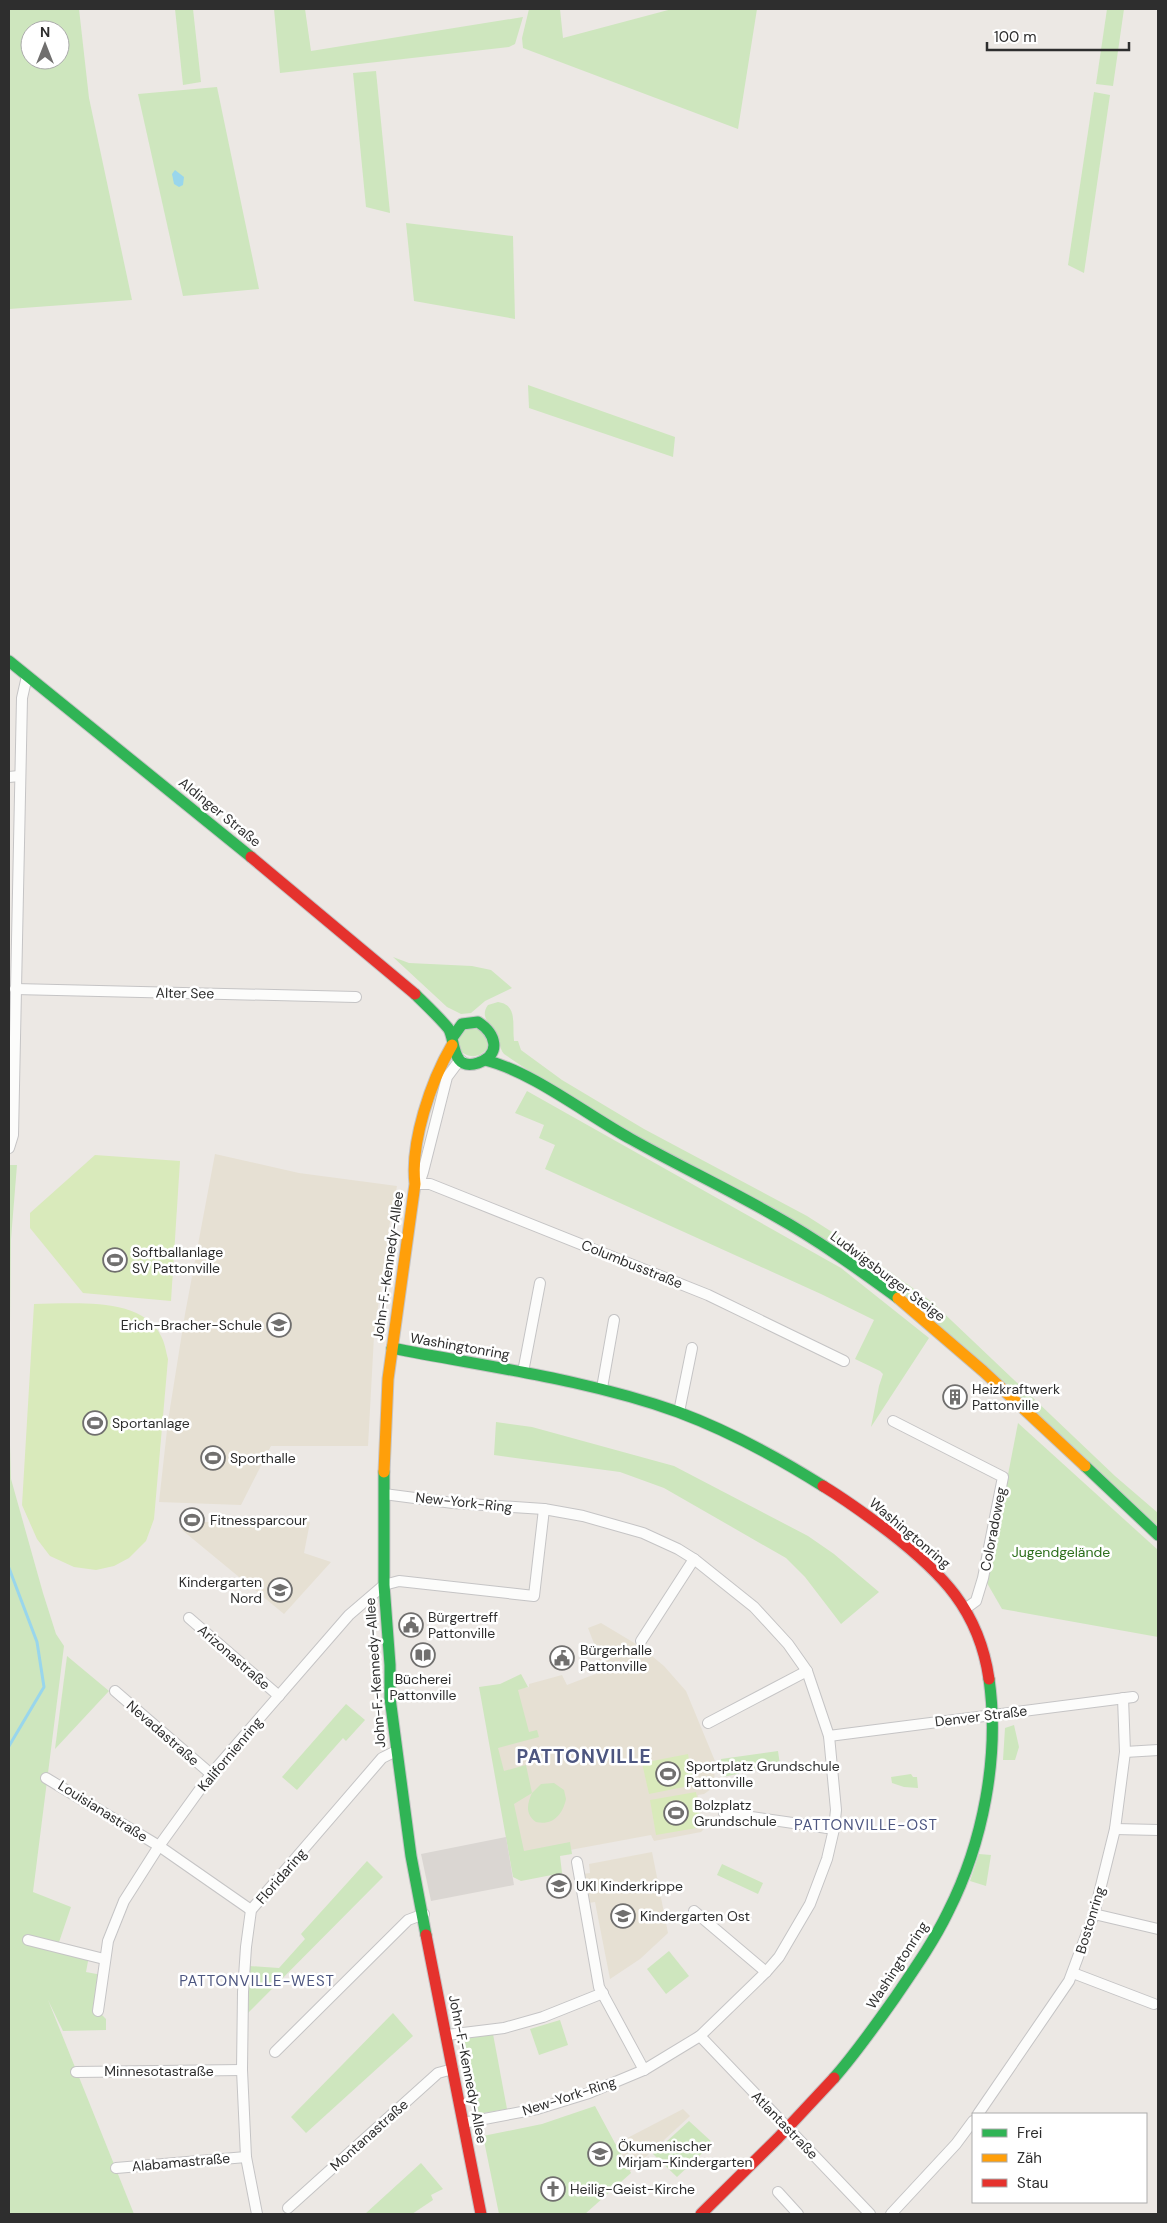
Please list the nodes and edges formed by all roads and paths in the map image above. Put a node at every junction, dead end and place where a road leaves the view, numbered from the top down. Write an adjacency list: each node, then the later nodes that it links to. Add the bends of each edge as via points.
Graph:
1 (9, 660): 2 (street, Aldinger Straße)
2 (27, 676): 3 (street); 6 (street, Aldinger Straße, via 297,894)
3 (14, 777): 4 (street)
4 (12, 943): 5 (street)
5 (15, 989): 7 (street, Alter See); 14 (street, via 13,1135)
6 (410, 990): 8 (street); 9 (street, via 448,1029)
7 (356, 998)
8 (462, 1024): 9 (street); 10 (street, via 473,1021 485,1025)
9 (452, 1042): 12 (street, via 457,1057); 15 (street, John-F.-Kennedy-Allee, via 430,1095 412,1171)
10 (494, 1043): 11 (street, via 490,1056); 13 (street, via 501,1054)
11 (485, 1060): 12 (street, via 474,1064); 13 (street)
12 (462, 1061): 15 (street, John-F.-Kennedy-Allee, via 447,1077 424,1172)
13 (527, 1077): 27 (street, Ludwigsburger Steige, via 631,1140 776,1216 861,1271 983,1371)
14 (9, 1148)
15 (415, 1184): 18 (street, John-F.-Kennedy-Allee); 20 (street, Columbusstraße, via 430,1184 708,1295)
16 (540, 1283): 21 (street, Washingtonring)
17 (614, 1320): 22 (street)
18 (392, 1348): 21 (street, Washingtonring); 25 (street, John-F.-Kennedy-Allee)
19 (692, 1348): 23 (street)
20 (844, 1361)
21 (523, 1372): 22 (street, Washingtonring)
22 (602, 1388): 23 (street, Washingtonring)
23 (679, 1412): 30 (street, Washingtonring, via 785,1464 857,1508 938,1574)
24 (893, 1421): 30 (street, Coloradoweg, via 1003,1477 983,1578 976,1601)
25 (384, 1494): 26 (street, New-York-Ring, via 453,1503); 29 (street, John-F.-Kennedy-Allee)
26 (544, 1509): 28 (street, New-York-Ring, via 614,1523 652,1537); 29 (street, via 534,1596 399,1581)
27 (1158, 1535)
28 (694, 1559): 32 (street); 33 (street, New-York-Ring, via 754,1607)
29 (384, 1584): 35 (street, Kalifornienring, via 349,1615); 41 (street, John-F.-Kennedy-Allee)
30 (965, 1609): 37 (street, Washingtonring, via 979,1636 986,1661)
31 (189, 1618): 35 (street, Arizonastraße)
32 (641, 1641)
33 (807, 1671): 38 (street); 39 (street, New-York-Ring)
34 (115, 1691): 43 (street, Nevadastraße)
35 (279, 1696): 43 (street, Kalifornienring)
36 (1128, 1698): 37 (street, Denver Straße); 42 (street, Bostonring)
37 (992, 1714): 39 (street, Denver Straße); 73 (street, Washingtonring, via 989,1777 979,1828 955,1898 923,1957 854,2055)
38 (708, 1723)
39 (829, 1736): 46 (street, New-York-Ring, via 835,1789)
40 (1158, 1750): 42 (street)
41 (396, 1751): 51 (street, Floridaring, via 382,1758); 53 (street, John-F.-Kennedy-Allee, via 411,1856)
42 (1125, 1752): 47 (street, Bostonring)
43 (211, 1774): 49 (street, Kalifornienring)
44 (46, 1778): 49 (street, Louisianastraße)
45 (724, 1813): 46 (street)
46 (834, 1829): 58 (street, New-York-Ring, via 813,1899 779,1957)
47 (1115, 1829): 48 (street); 54 (street, Bostonring)
48 (1158, 1830)
49 (158, 1846): 51 (street); 57 (street, Kalifornienring, via 124,1901)
50 (577, 1862): 60 (street)
51 (252, 1910): 67 (street, Floridaring, via 243,1992)
52 (694, 1911): 58 (street)
53 (424, 1914): 63 (street, John-F.-Kennedy-Allee); 65 (street, via 408,1920)
54 (1094, 1914): 55 (street); 59 (street, Bostonring)
55 (1158, 1929)
56 (28, 1940): 57 (street)
57 (104, 1959): 62 (street, Kalifornienring)
58 (766, 1972): 64 (street, New-York-Ring)
59 (1073, 1973): 61 (street); 70 (street, Bostonring)
60 (602, 1992): 63 (street, via 543,2017 504,2028); 68 (street)
61 (1154, 2004)
62 (98, 2011)
63 (446, 2035): 66 (street, John-F.-Kennedy-Allee)
64 (700, 2036): 68 (street, New-York-Ring); 73 (street, Atlantastraße)
65 (275, 2052)
66 (453, 2069): 72 (street, John-F.-Kennedy-Allee); 77 (street, Montanastraße, via 438,2073)
67 (242, 2070): 69 (street, Minnesotastraße); 74 (street, Floridaring)
68 (644, 2070): 72 (street, New-York-Ring, via 537,2110)
69 (76, 2072)
70 (979, 2113)
71 (972, 2122): 83 (street)
72 (463, 2123): 79 (street, John-F.-Kennedy-Allee)
73 (787, 2128): 80 (street, Washingtonring); 82 (street, Atlantastraße)
74 (246, 2156): 75 (street, Alabamastraße); 78 (street, Floridaring)
75 (116, 2168)
76 (778, 2192): 81 (street)
77 (288, 2208)
78 (257, 2214)
79 (481, 2214)
80 (701, 2214)
81 (798, 2214)
82 (870, 2214)
83 (891, 2214)

